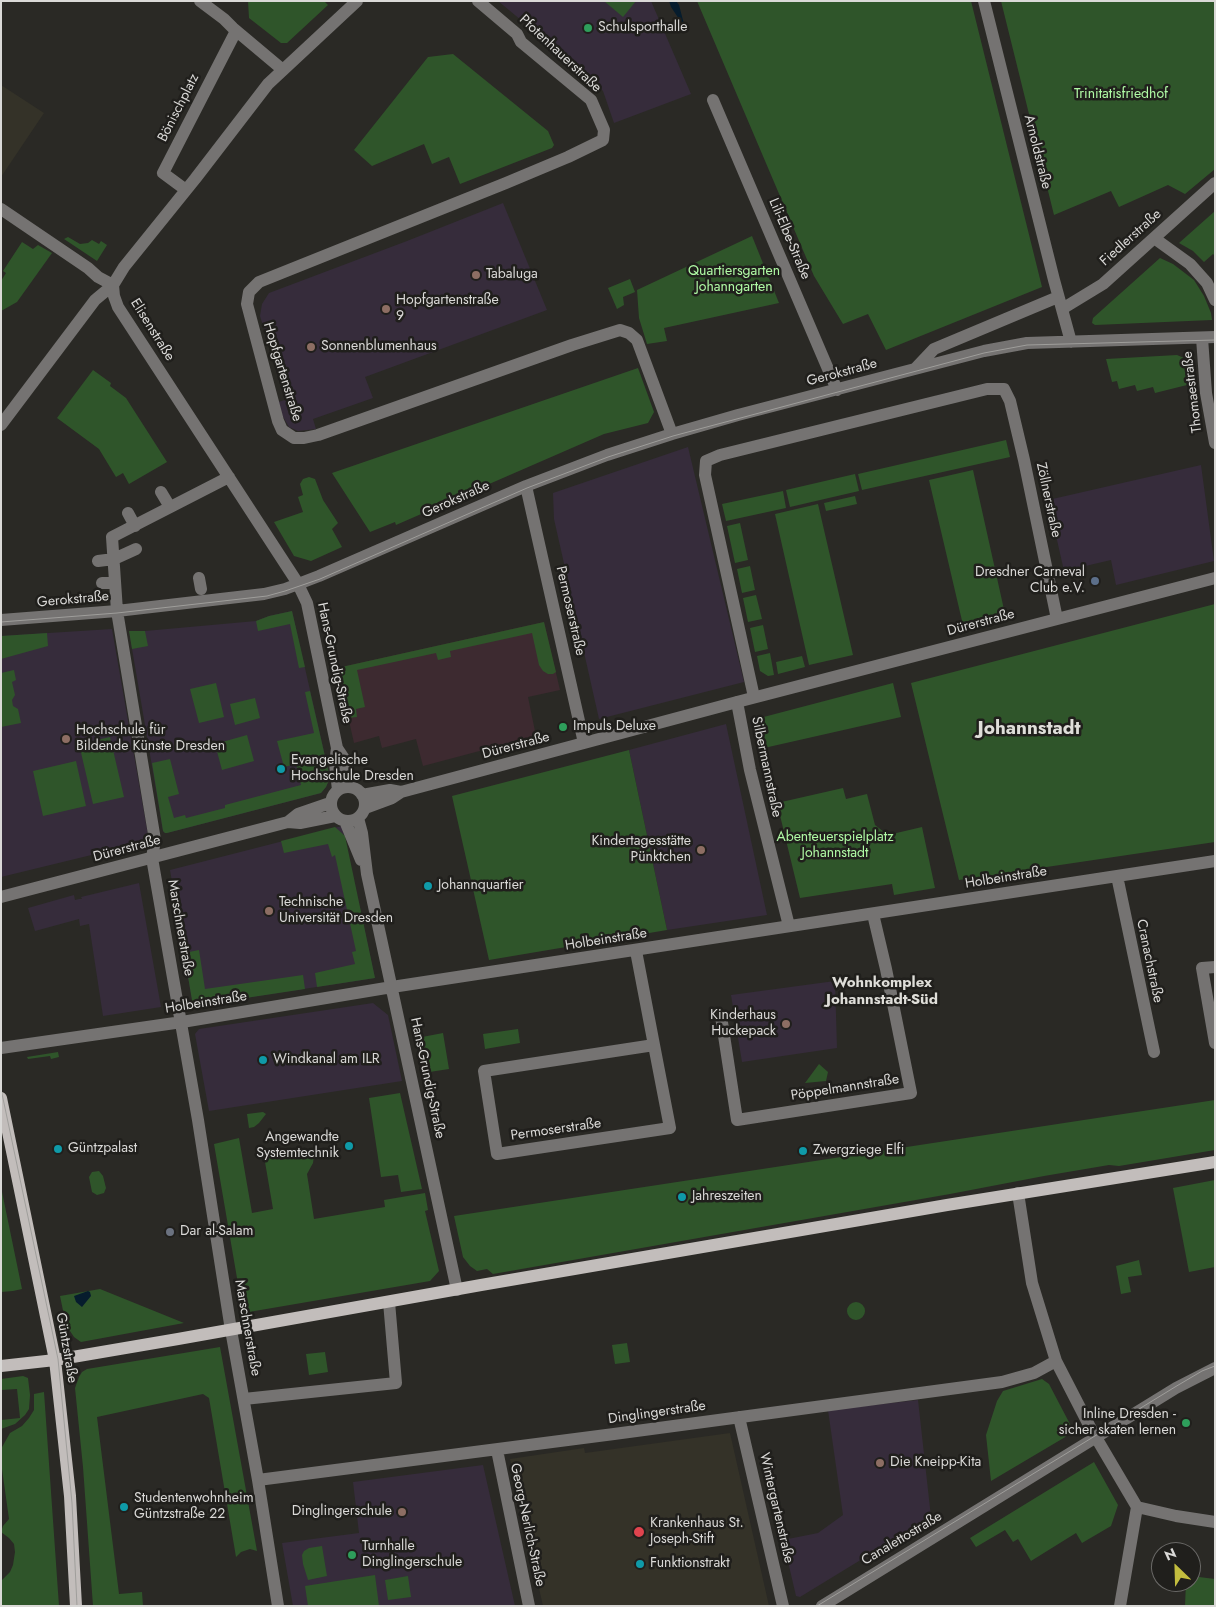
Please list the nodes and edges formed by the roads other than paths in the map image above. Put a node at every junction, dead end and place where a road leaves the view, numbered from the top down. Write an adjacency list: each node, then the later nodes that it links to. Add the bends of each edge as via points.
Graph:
1 (200, 1): 5 (street)
2 (357, 1): 6 (street)
3 (478, 1): 8 (street, Pfotenhauerstraße, via 517,34 521,42 591,100 604,130)
4 (984, 1): 15 (street, Arnoldstraße)
5 (236, 31): 6 (street); 10 (street, Bönischplatz, via 163,173)
6 (283, 70): 10 (street, via 268,84)
7 (713, 100): 19 (street, Lili-Elbe-Straße)
8 (603, 140): 21 (street, Hopfgartenstraße, via 523,176 259,282 249,292 247,304 278,421 282,430 294,438 318,435 620,330 637,340)
9 (1215, 183): 12 (street, Fiedlerstraße)
10 (186, 190): 13 (street)
11 (1, 209): 13 (street)
12 (1154, 238): 14 (street, via 1190,264 1207,283); 15 (street, Fiedlerstraße, via 1103,284)
13 (113, 285): 20 (street, via 96,300); 23 (street, Elisenstraße, via 118,307)
14 (1215, 300)
15 (1060, 303): 17 (street); 18 (street, via 934,349)
16 (1208, 338): 17 (street, Gerokstraße); 22 (street, Thomaestraße, via 1206,393)
17 (1071, 342): 18 (street, Gerokstraße, via 1001,347)
18 (916, 368): 19 (street, Gerokstraße)
19 (838, 390): 21 (street, Gerokstraße)
20 (1, 425)
21 (672, 434): 24 (street, Gerokstraße, via 596,458)
22 (1215, 443)
23 (230, 477): 26 (street); 33 (street, Elisenstraße)
24 (526, 486): 33 (street, Gerokstraße); 39 (street, Permoserstraße)
25 (161, 492): 26 (street)
26 (170, 507): 28 (street, via 156,519)
27 (128, 513): 28 (street)
28 (135, 526): 30 (street, via 112,538)
29 (136, 549): 30 (street)
30 (114, 559): 31 (street); 34 (street, via 109,583)
31 (98, 561)
32 (1215, 578): 35 (street, Dürerstraße)
33 (298, 585): 34 (street, Gerokstraße, via 264,594); 40 (street, Hans-Grundig-Straße, via 308,608)
34 (117, 611): 36 (street, Gerokstraße); 47 (street, Marschnerstraße, via 155,840)
35 (1057, 619): 37 (street, Dürerstraße); 37 (street, Zöllnerstraße, via 1024,460 1010,401 1004,389 987,389 720,455 706,461 705,475)
36 (1, 620)
37 (754, 697): 38 (street, Dürerstraße)
38 (737, 702): 39 (street, Dürerstraße); 53 (street, Silbermannstraße, via 750,770)
39 (584, 743): 44 (street, Dürerstraße, via 401,792)
40 (337, 748): 41 (street, Hans-Grundig-Straße, via 345,760); 42 (street, Hans-Grundig-Straße)
41 (352, 787): 42 (street); 44 (street, via 358,791)
42 (338, 790): 43 (street)
43 (330, 803): 45 (street); 46 (street, Dürerstraße, via 298,814)
44 (362, 807): 45 (street, via 352,821); 49 (street, Hans-Grundig-Straße)
45 (340, 819): 46 (street, Dürerstraße); 49 (street, Hans-Grundig-Straße)
46 (288, 822): 47 (street, Dürerstraße)
47 (152, 858): 51 (street, Dürerstraße); 58 (street, Marschnerstraße)
48 (1215, 861): 50 (street, Holbeinstraße)
49 (366, 874): 56 (street, Hans-Grundig-Straße)
50 (1116, 876): 52 (street, Holbeinstraße); 62 (street, Cranachstraße)
51 (1, 898)
52 (873, 914): 53 (street, Holbeinstraße); 57 (street, Pöppelmannstraße, via 911,1093 737,1120)
53 (789, 926): 54 (street, Holbeinstraße)
54 (636, 951): 56 (street, Holbeinstraße); 60 (street, Permoserstraße)
55 (1215, 967): 59 (street, via 1202,968)
56 (392, 987): 58 (street, Holbeinstraße); 66 (street, Hans-Grundig-Straße)
57 (721, 1016)
58 (182, 1022): 61 (street, Holbeinstraße); 68 (street, Marschnerstraße)
59 (1215, 1043)
60 (654, 1045): 60 (street, Permoserstraße, via 670,1128 497,1154 484,1071)
61 (1, 1048)
62 (1154, 1052)
63 (1, 1098): 69 (main road, Güntzstraße)
64 (1215, 1162): 65 (main road)
65 (1018, 1194): 66 (main road); 70 (street, via 1032,1283)
66 (457, 1290): 67 (main road)
67 (389, 1302): 68 (main road); 73 (street, via 396,1384)
68 (231, 1330): 69 (main road); 73 (street, Marschnerstraße)
69 (55, 1360): 71 (main road); 80 (main road, Güntzstraße, via 70,1496)
70 (1056, 1361): 74 (street, Dinglingerstraße, via 1034,1373 1002,1382); 75 (street)
71 (1, 1366)
72 (1215, 1368): 75 (street, Canalettostraße, via 1176,1388)
73 (244, 1399): 77 (street, Marschnerstraße)
74 (739, 1417): 76 (street, Dinglingerstraße); 83 (street, Wintergartenstraße)
75 (1097, 1438): 78 (street); 84 (street, Canalettostraße)
76 (497, 1450): 77 (street, Dinglingerstraße); 82 (street, Georg-Nerlich-Straße)
77 (258, 1480): 81 (street, Marschnerstraße)
78 (1137, 1507): 79 (street); 85 (street)
79 (1215, 1522)
80 (76, 1606)
81 (278, 1606)
82 (529, 1606)
83 (783, 1606)
84 (822, 1606)
85 (1120, 1606)

